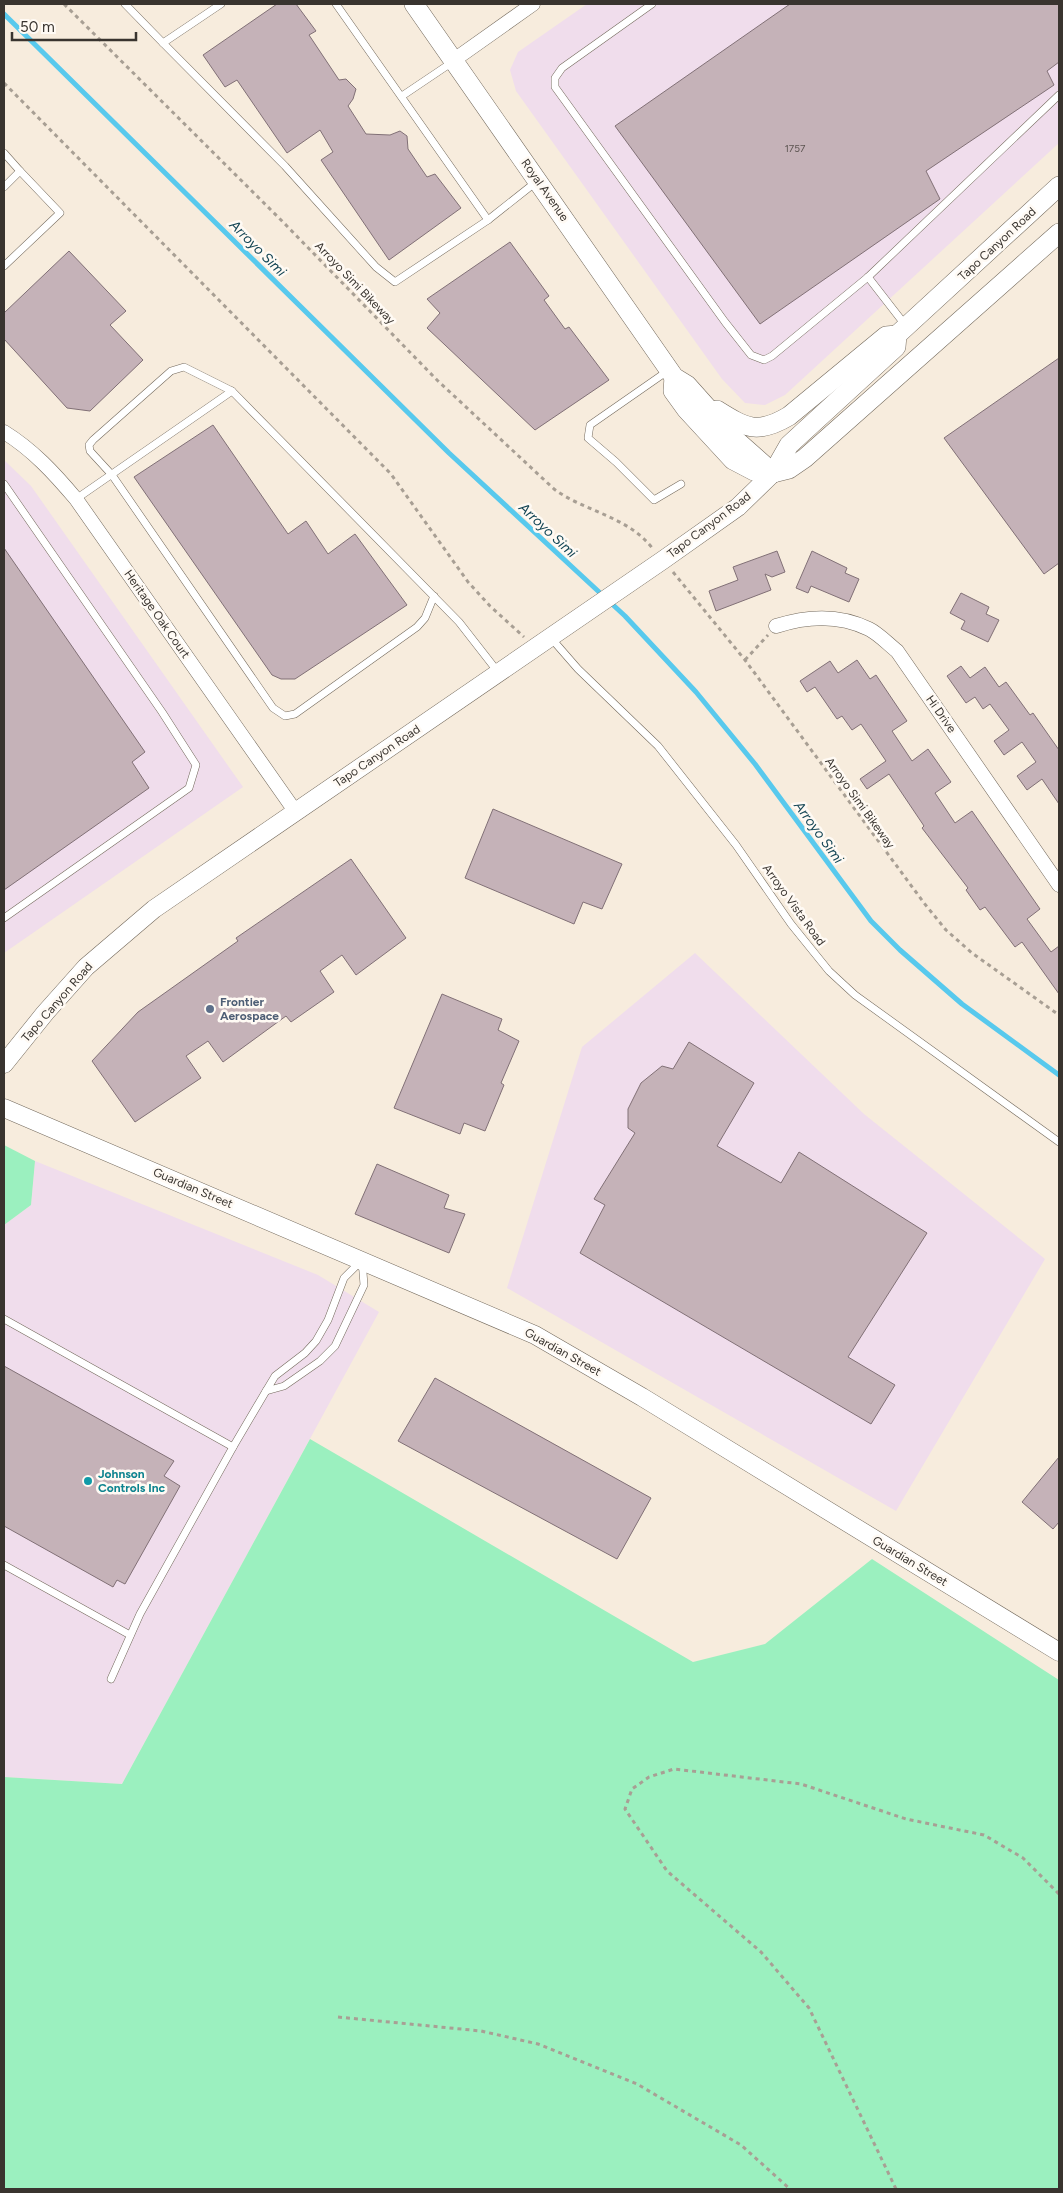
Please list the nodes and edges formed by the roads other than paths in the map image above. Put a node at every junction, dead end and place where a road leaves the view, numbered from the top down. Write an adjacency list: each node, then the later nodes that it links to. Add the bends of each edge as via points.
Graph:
1 (125, 4): 7 (lane)
2 (221, 4): 7 (lane)
3 (336, 4): 10 (lane)
4 (414, 4): 8 (main road, Royal Avenue)
5 (533, 4): 8 (street)
6 (652, 4): 19 (lane, via 562,68 555,78 555,87 751,355 764,360 772,356)
7 (162, 43): 16 (lane, via 285,166 376,267 395,282)
8 (454, 60): 10 (lane); 13 (main road, Royal Avenue)
9 (1059, 95): 19 (lane)
10 (402, 96): 16 (lane)
11 (4, 153): 12 (lane)
12 (20, 171): 15 (lane); 18 (lane, via 60,213)
13 (538, 180): 16 (lane); 21 (main road, Royal Avenue)
14 (1059, 186): 20 (main road, Tapo Canyon Road)
15 (4, 187)
16 (488, 220)
17 (1059, 233): 25 (main road, Tapo Canyon Road, via 805,458 789,469)
18 (4, 266)
19 (868, 277): 20 (lane)
20 (902, 331): 23 (main road, via 886,336 789,416 772,426 758,428 739,424); 25 (main road, Tapo Canyon Road, via 896,347 790,445)
21 (672, 373): 23 (main road, Royal Avenue); 25 (main road, Royal Avenue, via 673,391 733,460 754,471); 28 (lane, via 590,425 588,438 654,500)
22 (232, 391): 26 (lane); 26 (lane, via 184,367 170,371 89,445 90,451); 30 (lane)
23 (700, 399): 25 (main road, Royal Avenue, via 736,441)
24 (4, 432): 29 (street, Heritage Oak Court, via 44,462)
25 (773, 473): 32 (street, Tapo Canyon Road, via 738,506)
26 (112, 475): 29 (lane); 30 (lane, via 273,708 285,716 295,714 417,627 425,618)
27 (4, 484): 36 (lane, via 196,765 189,788)
28 (681, 484)
29 (76, 499): 34 (street, Heritage Oak Court)
30 (434, 596): 33 (lane, via 459,622)
31 (776, 626): 35 (street, Hi Drive, via 797,619 844,620 870,630 897,651)
32 (551, 638): 33 (street, Tapo Canyon Road); 39 (lane, Arroyo Vista Road, via 658,746 829,971 855,995)
33 (499, 674): 34 (street, Tapo Canyon Road)
34 (295, 812): 37 (street, Tapo Canyon Road, via 154,909 114,941 86,966)
35 (1059, 885)
36 (4, 918)
37 (4, 1064)
38 (4, 1108): 40 (street, Guardian Street)
39 (1059, 1142)
40 (362, 1260): 42 (lane, via 344,1278 316,1341 275,1376); 42 (lane, via 364,1286 334,1346 320,1361 284,1386); 46 (street, Guardian Street, via 535,1335)
41 (4, 1319): 43 (lane)
42 (266, 1391): 43 (lane)
43 (233, 1447): 45 (lane)
44 (4, 1565): 45 (lane)
45 (130, 1635): 47 (lane)
46 (1059, 1652)
47 (111, 1679)

